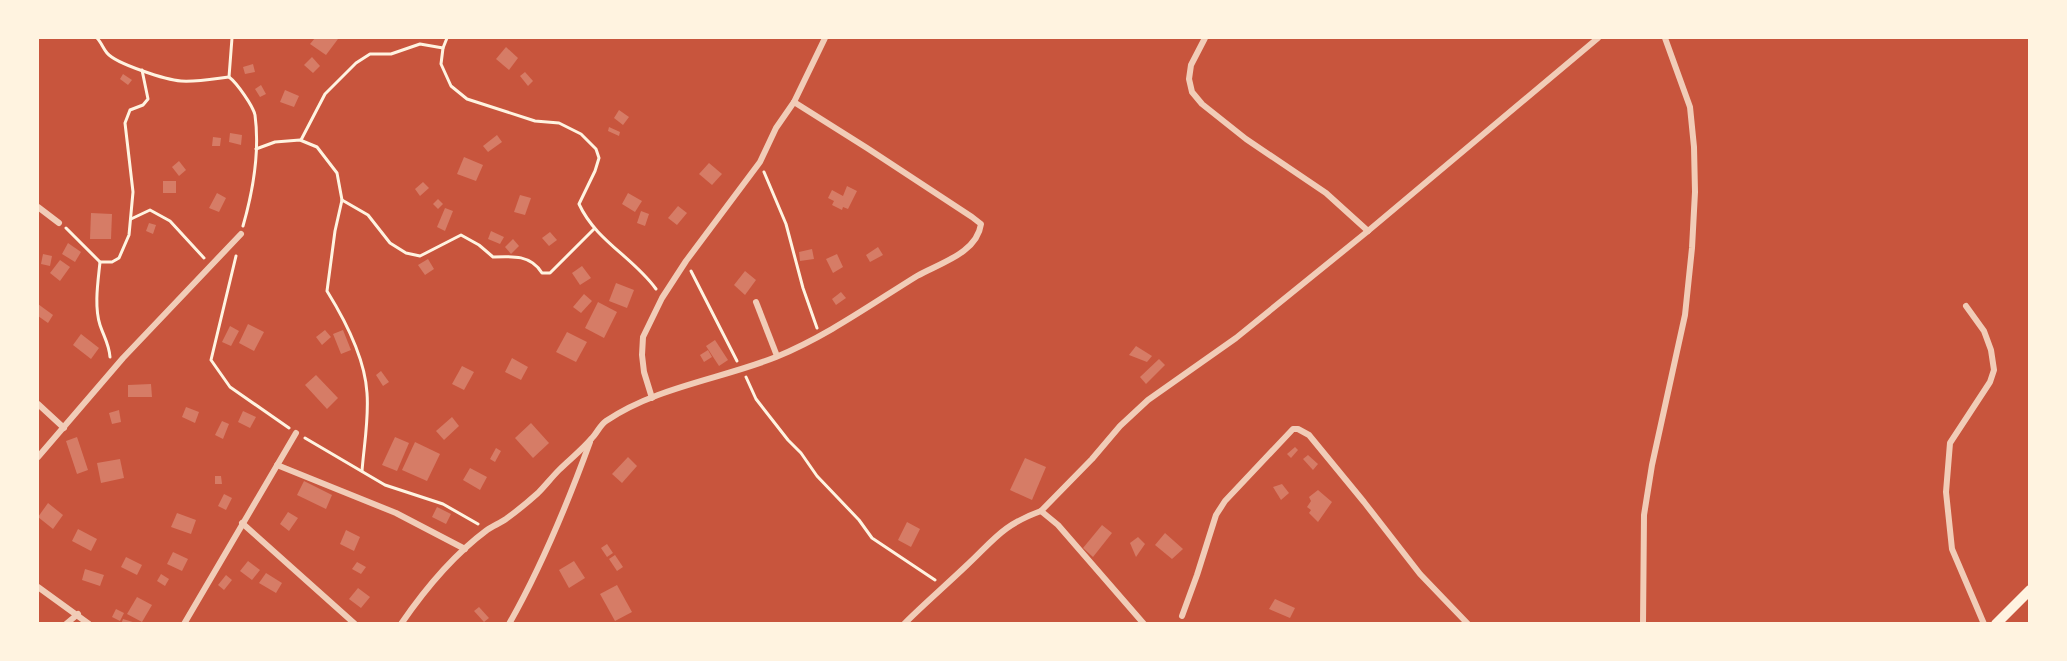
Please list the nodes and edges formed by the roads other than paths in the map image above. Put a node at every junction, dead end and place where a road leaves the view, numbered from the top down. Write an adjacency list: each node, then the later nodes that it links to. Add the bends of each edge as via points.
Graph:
1 (825, 38): 5 (street)
2 (1205, 38): 8 (street, via 1191,65 1189,79 1192,92 1202,104 1326,193)
3 (1598, 38): 8 (street)
4 (1665, 38): 36 (street, via 1690,107 1695,192 1685,315 1644,515)
5 (794, 102): 12 (street, via 981,224 980,235 958,254 850,320); 13 (street, via 760,162 662,298 643,337 644,372)
6 (38, 207): 7 (street)
7 (59, 223)
8 (1368, 231): 20 (street, via 1236,338 1148,400)
9 (241, 234): 15 (street)
10 (756, 302): 12 (street)
11 (1966, 306): 37 (street, via 1984,331 1994,370 1950,442 1946,492 1952,549)
12 (777, 356): 13 (street)
13 (652, 398): 17 (street, via 604,422)
14 (38, 404): 15 (street)
15 (64, 428): 18 (street)
16 (296, 434): 19 (street)
17 (591, 439): 22 (street, via 525,504); 32 (street, via 564,512)
18 (38, 457)
19 (277, 465): 21 (street); 22 (street, via 396,513)
20 (1041, 511): 33 (street, via 1012,523 996,536); 34 (street, via 1058,525)
21 (242, 523): 29 (street); 30 (street)
22 (465, 549): 31 (street, via 427,587)
23 (38, 587): 25 (street)
24 (2030, 590): 38 (main road)
25 (78, 614): 27 (street); 28 (street)
26 (1182, 616): 35 (street, via 1216,515 1293,429 1298,429 1309,435 1420,574)
27 (66, 624)
28 (89, 624)
29 (184, 624)
30 (355, 624)
31 (401, 624)
32 (509, 624)
33 (904, 624)
34 (1144, 624)
35 (1468, 624)
36 (1643, 624)
37 (1984, 624)
38 (1996, 624)

